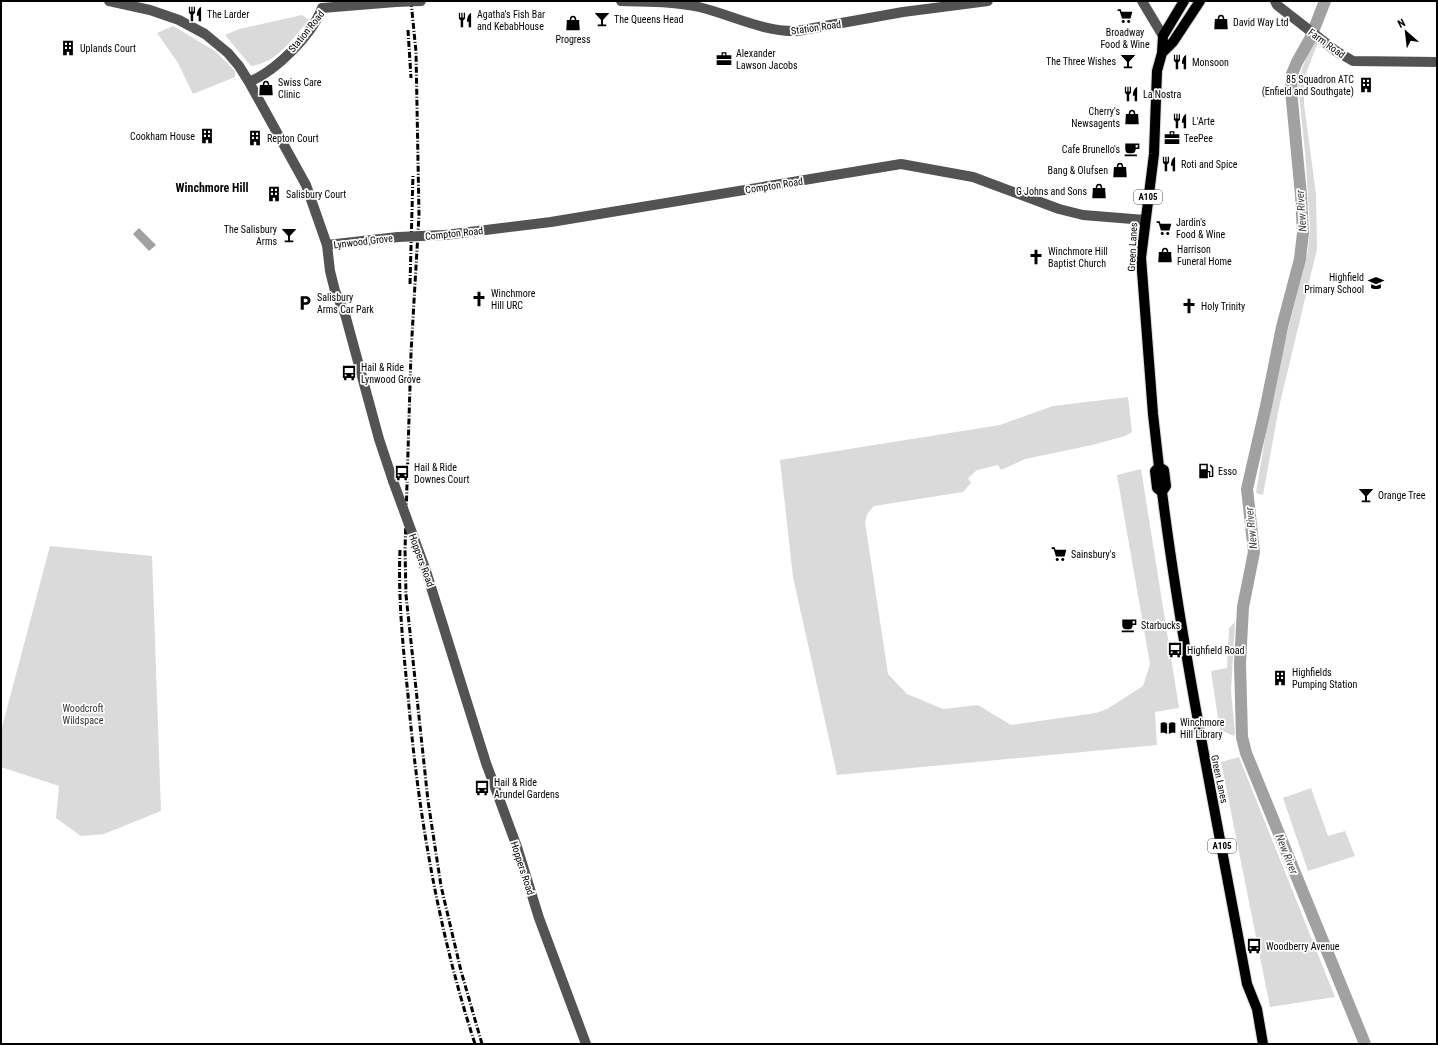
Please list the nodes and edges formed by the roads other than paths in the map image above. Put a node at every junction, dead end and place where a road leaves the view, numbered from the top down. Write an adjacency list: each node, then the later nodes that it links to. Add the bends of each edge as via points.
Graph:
1 (108, 1): 9 (street, Hoppers Road)
2 (421, 1): 13 (street, Station Road, bridge, via 322,8 318,20 278,65)
3 (621, 1): 4 (street, Station Road, via 682,3 785,32)
4 (988, 1)
5 (1142, 1): 10 (street)
6 (1184, 1): 10 (main road, Green Lanes / A105)
7 (1200, 1): 11 (main road, Green Lanes / A105, via 1173,42)
8 (1275, 1): 12 (street, Farm Road, via 1317,36 1353,61)
9 (130, 4): 13 (street, Hoppers Road, via 179,20 205,34 235,60)
10 (1163, 36): 11 (main road, Green Lanes / A105)
11 (1162, 53): 14 (main road, Green Lanes / A105, via 1157,71 1154,154)
12 (1437, 62)
13 (249, 82): 16 (street, Hoppers Road, via 306,185)
14 (1145, 220): 15 (street, Compton Road, bridge, via 1083,215 973,177 901,164 551,222 445,235); 18 (main road, Green Lanes / A105, via 1142,273 1153,414 1159,467 1164,470 1166,486 1162,492 1168,541 1203,755 1247,984 1258,1009)
15 (398, 237): 16 (street, Lynwood Grove)
16 (327, 246): 17 (street, Hoppers Road, bridge, via 335,291 345,314 379,439 426,571 486,763 517,847 539,918)
17 (586, 1044)
18 (1264, 1044)

